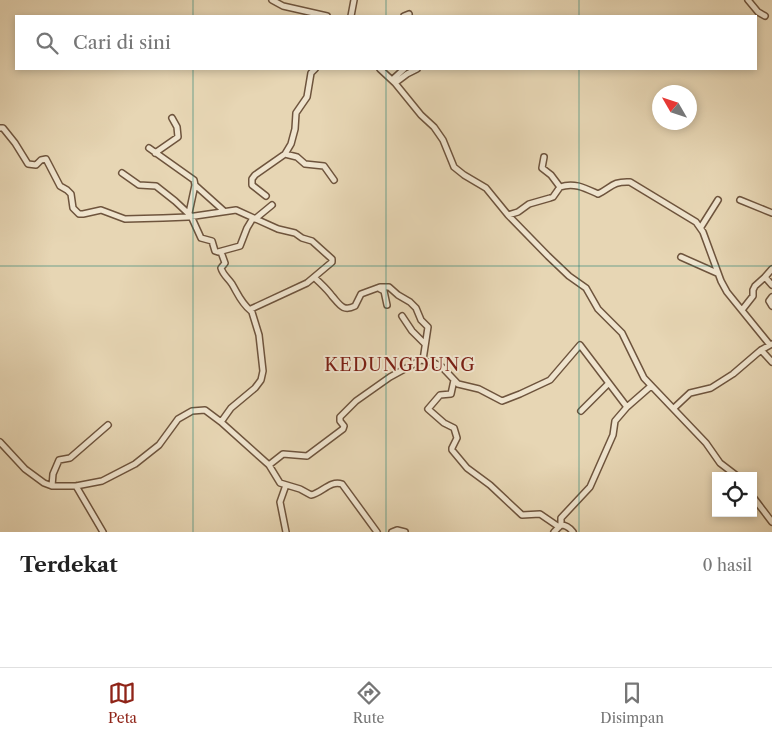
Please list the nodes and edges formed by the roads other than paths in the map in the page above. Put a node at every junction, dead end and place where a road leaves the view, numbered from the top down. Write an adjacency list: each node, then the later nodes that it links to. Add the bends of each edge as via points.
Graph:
1 (272, 0): 4 (street)
2 (354, 0): 5 (street)
3 (748, 0): 6 (street)
4 (323, 15)
5 (351, 15)
6 (765, 16)
7 (314, 70): 16 (street, via 307,98 296,113 293,140)
8 (381, 70): 11 (street)
9 (403, 70): 11 (street)
10 (415, 70): 11 (street)
11 (393, 82): 29 (street, via 434,127 454,167 486,188)
12 (172, 118): 15 (street, via 178,137)
13 (0, 128): 28 (street, via 10,136 28,164 36,165 46,159 60,186 71,194 73,208 78,214 105,210 127,219)
14 (149, 148): 15 (street)
15 (156, 153): 20 (street, via 194,180)
16 (285, 154): 19 (street, via 297,157 305,164 324,166); 22 (street, via 253,177 252,185)
17 (544, 157): 21 (street, via 542,168)
18 (122, 173): 28 (street, via 139,185 156,186)
19 (334, 180)
20 (195, 185): 26 (street); 28 (street)
21 (560, 187): 29 (street, via 554,197 529,204); 31 (street, via 576,185 598,194 615,183 630,182)
22 (266, 196)
23 (718, 200): 31 (street)
24 (740, 200): 27 (street)
25 (272, 205): 30 (street)
26 (224, 211): 28 (street); 30 (street, via 238,210)
27 (772, 213)
28 (190, 215): 32 (street, via 202,239 212,241 215,250)
29 (508, 215): 53 (street, via 569,276 586,288 598,309 622,334)
30 (254, 219): 32 (street, via 240,246); 37 (street, via 312,241 332,258 332,262)
31 (701, 227): 35 (street)
32 (221, 252): 43 (street, via 222,272)
33 (681, 257): 35 (street)
34 (772, 269): 36 (street)
35 (717, 273): 44 (street)
36 (765, 277): 38 (street); 44 (street, via 755,286 754,295)
37 (315, 278): 39 (street, via 344,308 355,306 361,294); 43 (street)
38 (772, 285)
39 (375, 289): 41 (street, via 384,291); 46 (street, via 382,286 391,288 416,308 428,326)
40 (772, 297): 42 (street, via 769,301)
41 (387, 305)
42 (772, 306)
43 (251, 310): 57 (street, via 259,334 262,376 255,388 231,408)
44 (742, 310): 47 (street)
45 (402, 316): 46 (street)
46 (425, 344): 49 (street)
47 (771, 344): 48 (street)
48 (761, 350): 50 (street); 55 (street, via 733,374 711,388 690,393)
49 (423, 360): 51 (street, via 442,367); 60 (street, via 397,372 356,401 340,417 343,429 311,454 304,457 283,454)
50 (772, 362)
51 (454, 380): 52 (street, via 498,400 508,399 550,380 580,345); 67 (street, via 451,394 440,395 428,409 454,428 457,438 452,450 467,468 522,514 540,514)
52 (608, 384): 54 (street); 56 (street)
53 (651, 386): 54 (street); 55 (street)
54 (627, 406): 67 (street, via 614,421 613,435 590,487 561,518)
55 (674, 408): 61 (street, via 720,463)
56 (581, 411)
57 (221, 422): 60 (street); 64 (street, via 205,410 184,414 155,449 135,464 102,482)
58 (108, 425): 63 (street, via 70,458 59,460)
59 (0, 442): 63 (street, via 33,476)
60 (269, 465): 62 (street)
61 (732, 472)
62 (286, 485): 69 (street, via 280,502); 70 (street, via 311,495 338,482 342,484)
63 (52, 486): 64 (street)
64 (76, 486): 68 (street)
65 (757, 502): 66 (street)
66 (772, 522)
67 (560, 526): 73 (street); 74 (street)
68 (103, 532)
69 (286, 532)
70 (377, 532)
71 (392, 532): 72 (street)
72 (405, 532)
73 (554, 532)
74 (573, 532)

